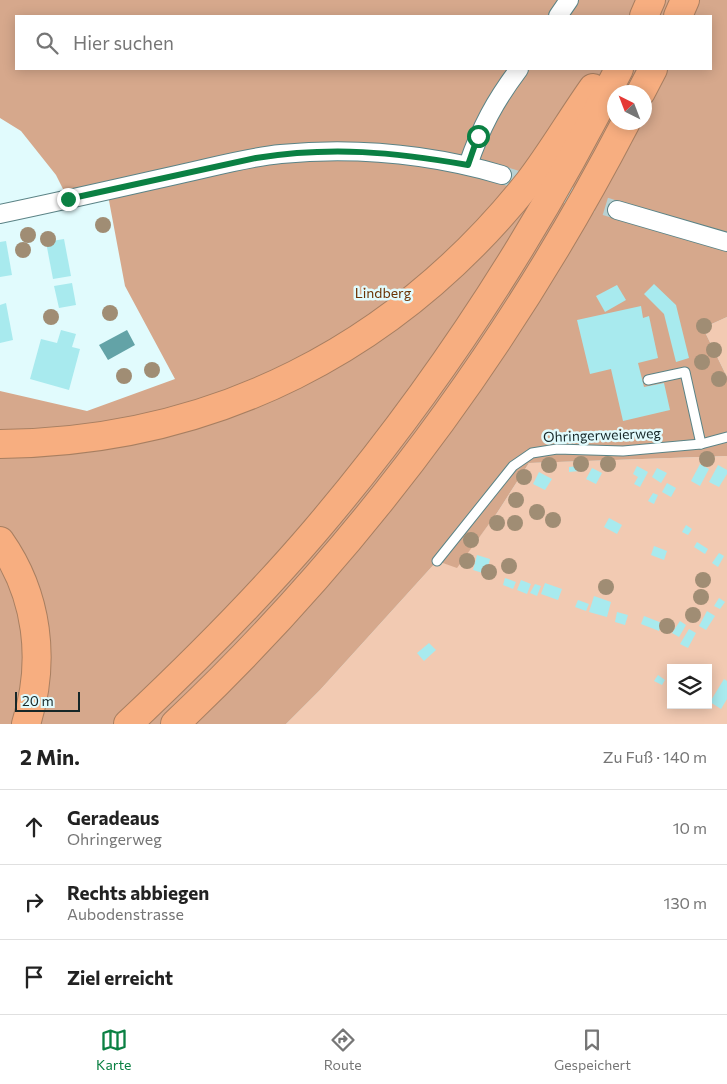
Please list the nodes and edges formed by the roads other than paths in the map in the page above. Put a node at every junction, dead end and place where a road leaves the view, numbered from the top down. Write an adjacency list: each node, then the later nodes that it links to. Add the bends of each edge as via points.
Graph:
1 (570, 0): 3 (street)
2 (685, 0): 4 (highway)
3 (559, 15)
4 (678, 15)
5 (518, 70): 11 (street, via 487,116)
6 (605, 70): 18 (highway, via 529,181 481,236 411,301 345,348 267,389 176,421 132,432 74,440)
7 (618, 70): 23 (highway, via 517,255 454,351 392,435 315,532 265,587)
8 (653, 70): 9 (highway)
9 (645, 85)
10 (622, 130): 24 (highway, via 543,271 442,423 326,567 264,636)
11 (468, 165): 12 (street); 14 (street, via 368,151 280,154)
12 (502, 175)
13 (617, 210): 15 (street)
14 (0, 214)
15 (727, 242)
16 (648, 380): 19 (lane, via 685,372)
17 (727, 437): 19 (lane, Ohringerweierweg)
18 (0, 444)
19 (701, 444): 21 (lane, Ohringerweierweg, via 623,451 556,449 532,453 513,466)
20 (0, 541): 22 (highway, via 24,585 35,624 36,683)
21 (437, 561)
22 (26, 724)
23 (128, 724)
24 (175, 724)

